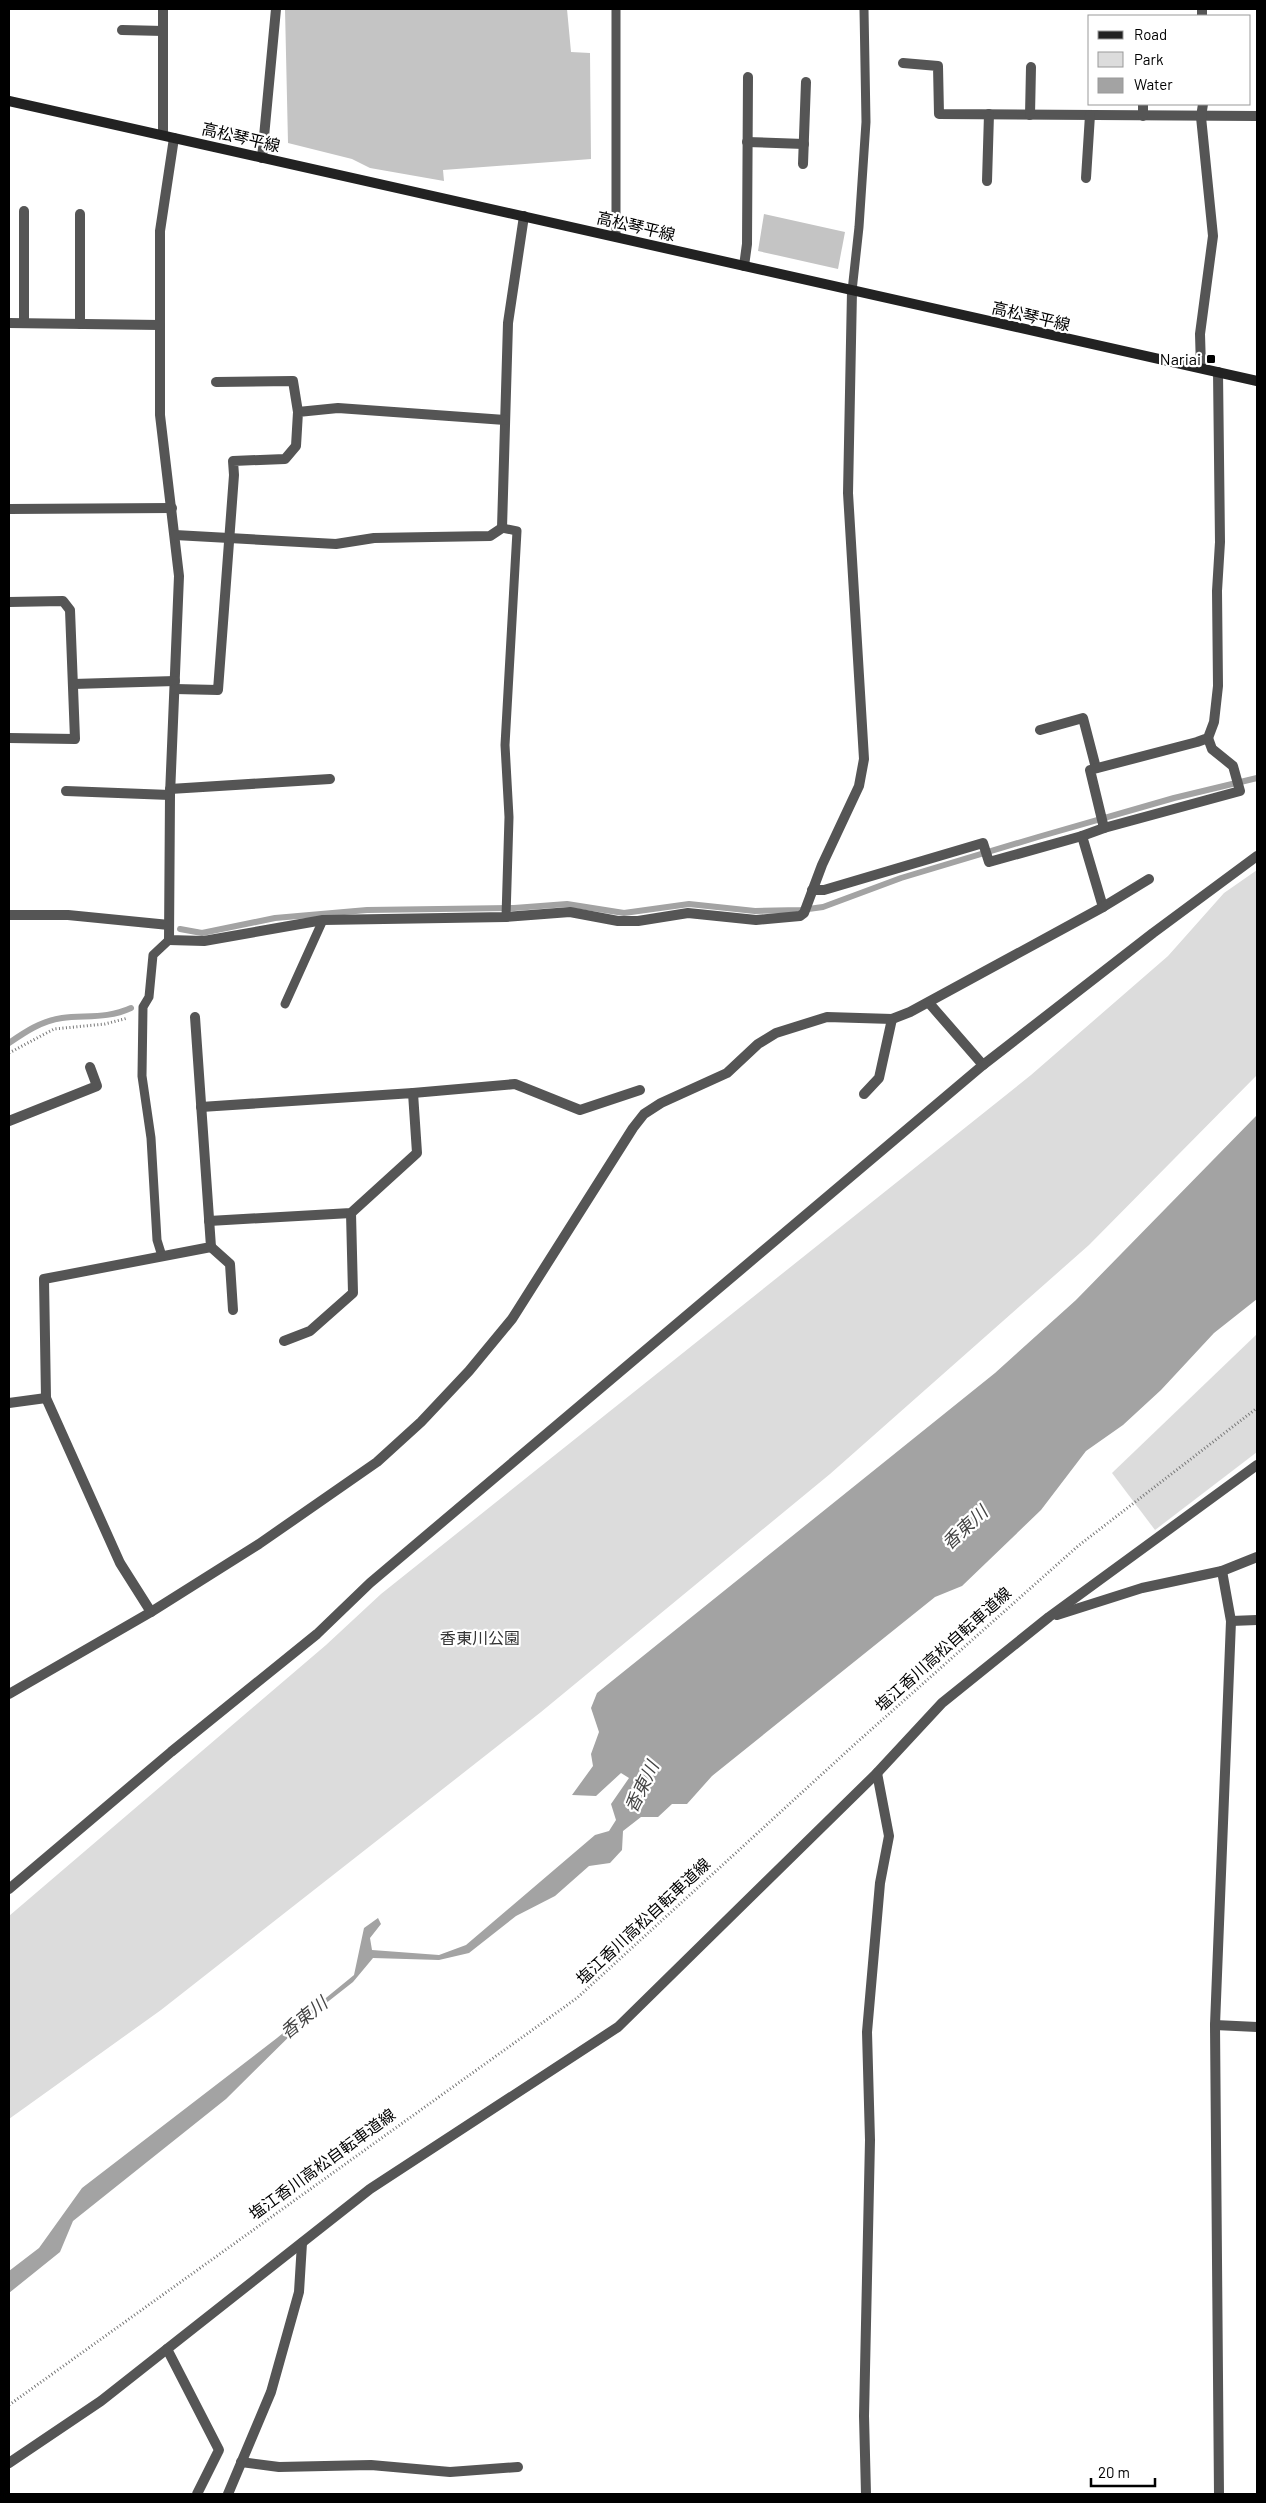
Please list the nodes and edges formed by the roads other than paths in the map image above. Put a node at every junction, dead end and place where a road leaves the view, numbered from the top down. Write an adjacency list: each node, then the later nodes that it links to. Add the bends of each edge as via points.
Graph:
1 (163, 9): 6 (street)
2 (276, 9): 24 (street)
3 (616, 9): 31 (lane)
4 (864, 9): 33 (lane, via 866,122)
5 (122, 30): 6 (street)
6 (163, 32): 20 (street)
7 (903, 63): 14 (street, via 938,66 939,114)
8 (1031, 67): 15 (street)
9 (748, 77): 22 (street)
10 (806, 82): 23 (street)
11 (9, 101): 20 (main road, 高松琴平線)
12 (1143, 105): 17 (street)
13 (1203, 105): 19 (street)
14 (989, 114): 15 (street); 27 (street)
15 (1030, 115): 16 (street)
16 (1090, 115): 17 (street); 26 (street)
17 (1143, 116): 19 (street)
18 (1257, 116): 19 (street)
19 (1201, 117): 38 (street, via 1213,236 1200,334)
20 (163, 136): 21 (main road, 高松琴平線)
21 (174, 138): 24 (main road, 高松琴平線); 37 (street, via 160,231)
22 (747, 142): 23 (street); 32 (street)
23 (804, 144): 25 (street)
24 (262, 158): 30 (main road, 高松琴平線)
25 (803, 164)
26 (1086, 178)
27 (987, 181)
28 (24, 211): 35 (street)
29 (80, 214): 36 (street)
30 (524, 216): 31 (main road, 高松琴平線); 43 (street, via 508,323)
31 (616, 237): 32 (main road, 高松琴平線)
32 (744, 266): 33 (main road, 高松琴平線)
33 (852, 291): 38 (main road, 高松琴平線); 63 (street, via 848,493 864,760 859,786)
34 (9, 323): 35 (street)
35 (24, 323): 36 (street)
36 (80, 324): 37 (street)
37 (160, 325): 44 (street, via 160,415)
38 (1201, 368): 39 (main road, 高松琴平線)
39 (1218, 372): 40 (main road, 高松琴平線); 54 (street, via 1218,686 1214,722)
40 (1257, 381)
41 (216, 382): 42 (street, via 293,381)
42 (298, 412): 43 (street, via 338,408); 48 (street, via 296,446 285,459 233,461)
43 (505, 420): 46 (street)
44 (172, 508): 45 (street); 47 (street)
45 (9, 509)
46 (502, 528): 48 (street, via 490,536 374,538 336,544); 65 (lane, via 516,531 505,746 509,817)
47 (175, 535): 48 (street); 51 (street, via 179,576)
48 (229, 538): 51 (street, via 218,690)
49 (9, 602): 50 (street, via 64,601 70,610)
50 (73, 684): 51 (street); 53 (street, via 75,739)
51 (175, 685): 58 (street)
52 (1040, 730): 55 (street, via 1083,718)
53 (9, 738)
54 (1208, 738): 55 (street); 59 (street, via 1212,749 1233,766 1240,791)
55 (1096, 768): 59 (street, via 1090,770)
56 (330, 779): 58 (street)
57 (66, 791): 58 (street)
58 (170, 792): 68 (street)
59 (1103, 822): 60 (street)
60 (1082, 836): 63 (street, via 990,862 982,844 824,890); 64 (street)
61 (1257, 856): 74 (street)
62 (1149, 879): 64 (street)
63 (812, 890): 65 (street, via 806,909 800,916 756,920 688,913 618,921 570,912)
64 (1103, 908): 70 (street)
65 (507, 911): 67 (street)
66 (9, 914): 68 (street, via 68,915)
67 (323, 920): 69 (street, via 204,941); 71 (lane)
68 (169, 925): 69 (street)
69 (169, 940): 84 (lane, via 153,955 149,997 144,1007 142,1076 151,1138 157,1240)
70 (929, 1003): 73 (street); 74 (street)
71 (285, 1004)
72 (195, 1017): 79 (street)
73 (892, 1019): 78 (street, via 879,1078); 92 (street, via 827,1017 776,1033 758,1044 727,1073 644,1114 632,1128 512,1319 421,1422 377,1462 338,1491)
74 (983, 1065): 98 (street, via 370,1583 317,1634)
75 (90, 1067): 80 (street, via 97,1086)
76 (640, 1090): 77 (street, via 580,1110 516,1084)
77 (413, 1094): 79 (street); 81 (street, via 417,1152)
78 (864, 1094)
79 (201, 1107): 82 (street)
80 (9, 1121)
81 (351, 1213): 82 (street); 86 (street, via 353,1292 310,1332)
82 (209, 1221): 83 (street)
83 (211, 1247): 84 (street); 85 (street, via 230,1264)
84 (162, 1256): 87 (street, via 44,1279)
85 (233, 1310)
86 (284, 1341)
87 (46, 1398): 88 (street); 92 (street, via 120,1563)
88 (9, 1403)
89 (1257, 1465): 93 (street)
90 (1257, 1557): 91 (street)
91 (1222, 1571): 93 (street, via 1142,1588); 95 (street)
92 (151, 1612): 96 (street)
93 (1049, 1617): 97 (street, via 942,1703)
94 (1257, 1620): 95 (street)
95 (1231, 1621): 99 (street)
96 (9, 1694)
97 (877, 1773): 101 (street, via 618,2027 370,2190); 108 (street, via 888,1836 871,1960 867,2032 870,2140 864,2387)
98 (9, 1889)
99 (1215, 2025): 100 (street); 109 (street)
100 (1257, 2027)
101 (302, 2243): 102 (street); 103 (street, via 299,2292 271,2392)
102 (167, 2349): 104 (street, via 101,2401); 106 (street, via 219,2450)
103 (241, 2462): 105 (street, via 279,2467 371,2465 450,2472); 107 (street)
104 (9, 2463)
105 (518, 2467)
106 (197, 2494)
107 (228, 2494)
108 (866, 2494)
109 (1220, 2494)

